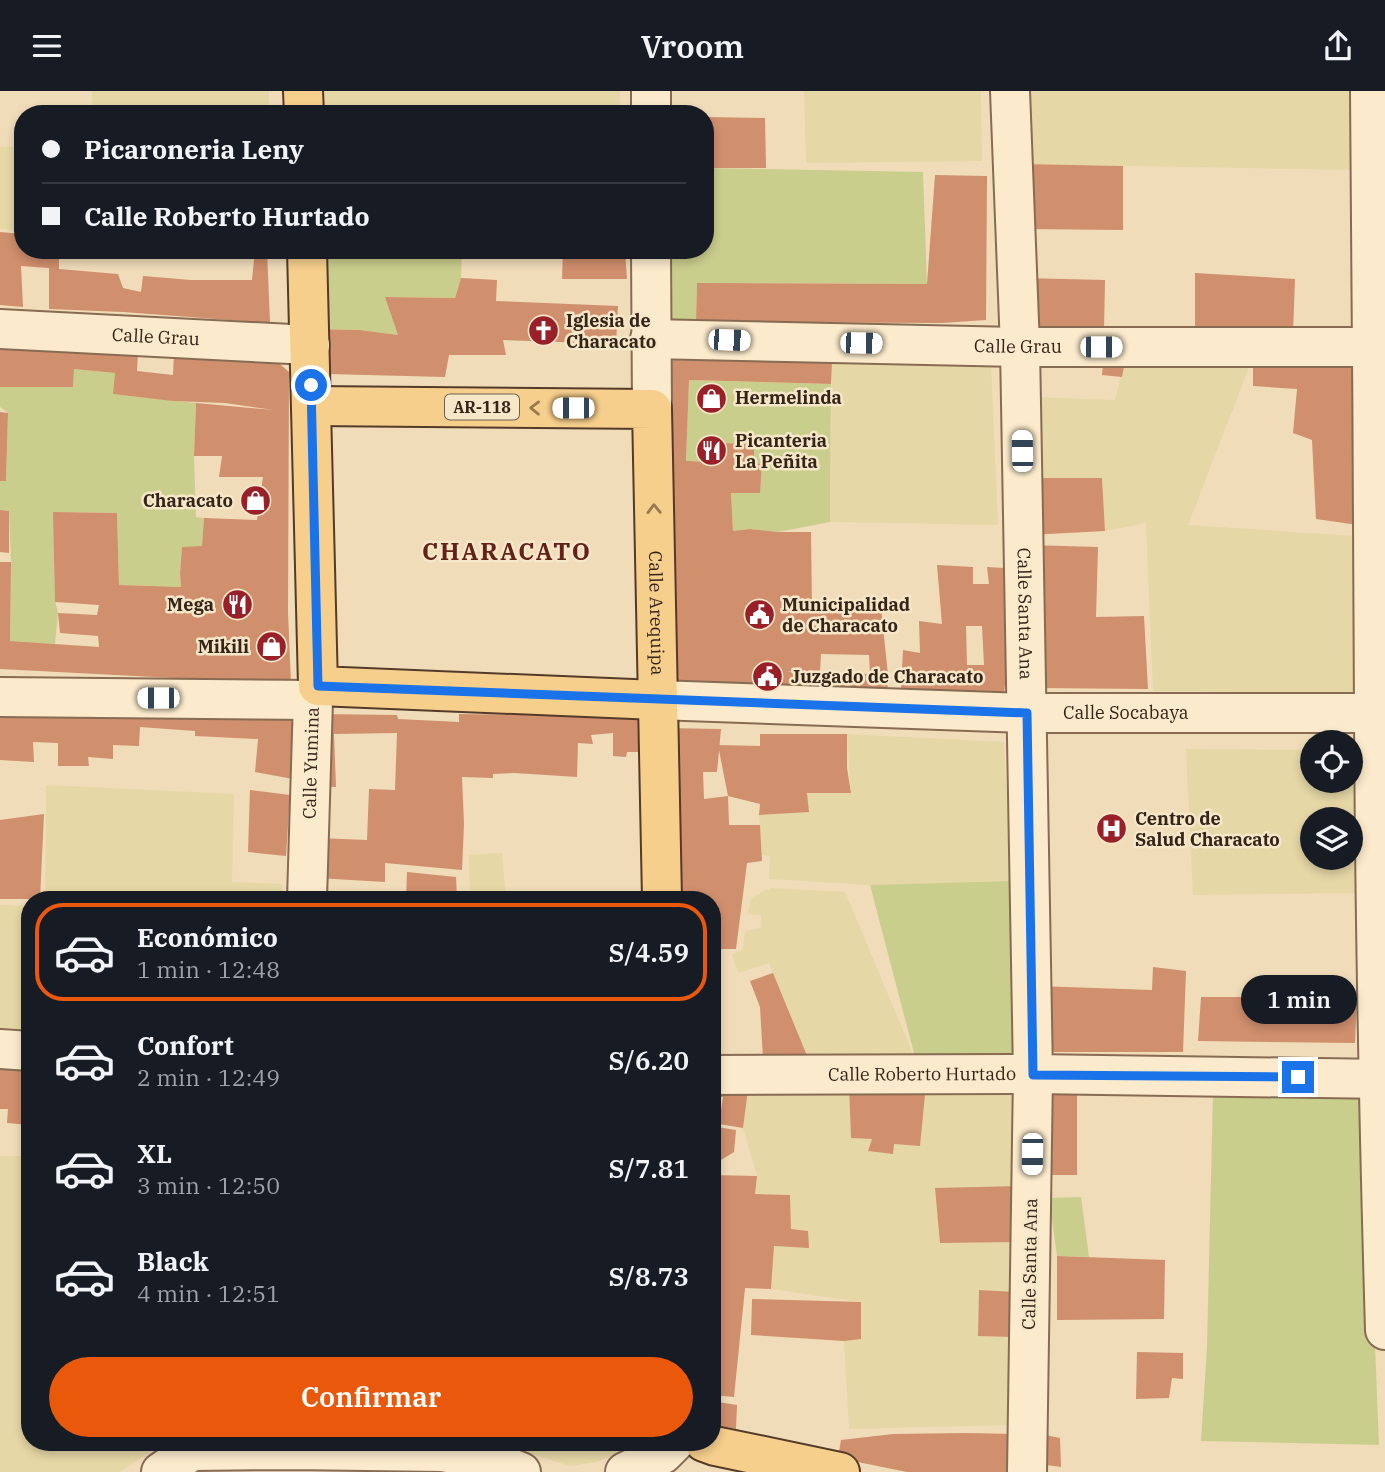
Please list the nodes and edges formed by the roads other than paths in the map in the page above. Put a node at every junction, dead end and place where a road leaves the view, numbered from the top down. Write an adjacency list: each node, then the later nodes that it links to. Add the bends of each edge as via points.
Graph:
1 (1010, 91): 8 (street, Calle Santa Ana)
2 (1370, 91): 9 (street)
3 (307, 259): 7 (main road, Calle Yumina)
4 (650, 259): 6 (street)
5 (0, 328): 7 (street, Calle Grau)
6 (650, 338): 8 (street, Calle Grau); 11 (street)
7 (310, 345): 10 (main road, Calle Yumina)
8 (1020, 347): 9 (street, Calle Grau); 15 (street, Calle Santa Ana)
9 (1380, 347): 16 (street)
10 (312, 405): 11 (main road, AR-118, one-way to 10); 12 (main road, Calle Yumina)
11 (652, 409): 14 (main road, Calle Arequipa, one-way to 11)
12 (316, 693): 13 (street); 14 (main road); 17 (street, Calle Yumina)
13 (0, 697)
14 (657, 699): 15 (street, Calle Socabaya); 18 (main road, Calle Arequipa)
15 (1027, 713): 16 (street, Calle Socabaya); 22 (street, Calle Santa Ana)
16 (1379, 713): 23 (street)
17 (307, 891)
18 (662, 891)
19 (0, 1049): 20 (street)
20 (21, 1050)
21 (721, 1075): 22 (street, Calle Roberto Hurtado)
22 (1033, 1075): 23 (street, Calle Roberto Hurtado); 33 (street, Calle Santa Ana)
23 (1382, 1079): 24 (street)
24 (1385, 1330)
25 (721, 1447): 32 (main road)
26 (192, 1451): 29 (street)
27 (416, 1451): 30 (street, via 489,1459)
28 (666, 1451): 31 (street)
29 (161, 1472)
30 (521, 1472)
31 (625, 1472)
32 (840, 1472)
33 (1027, 1472)

